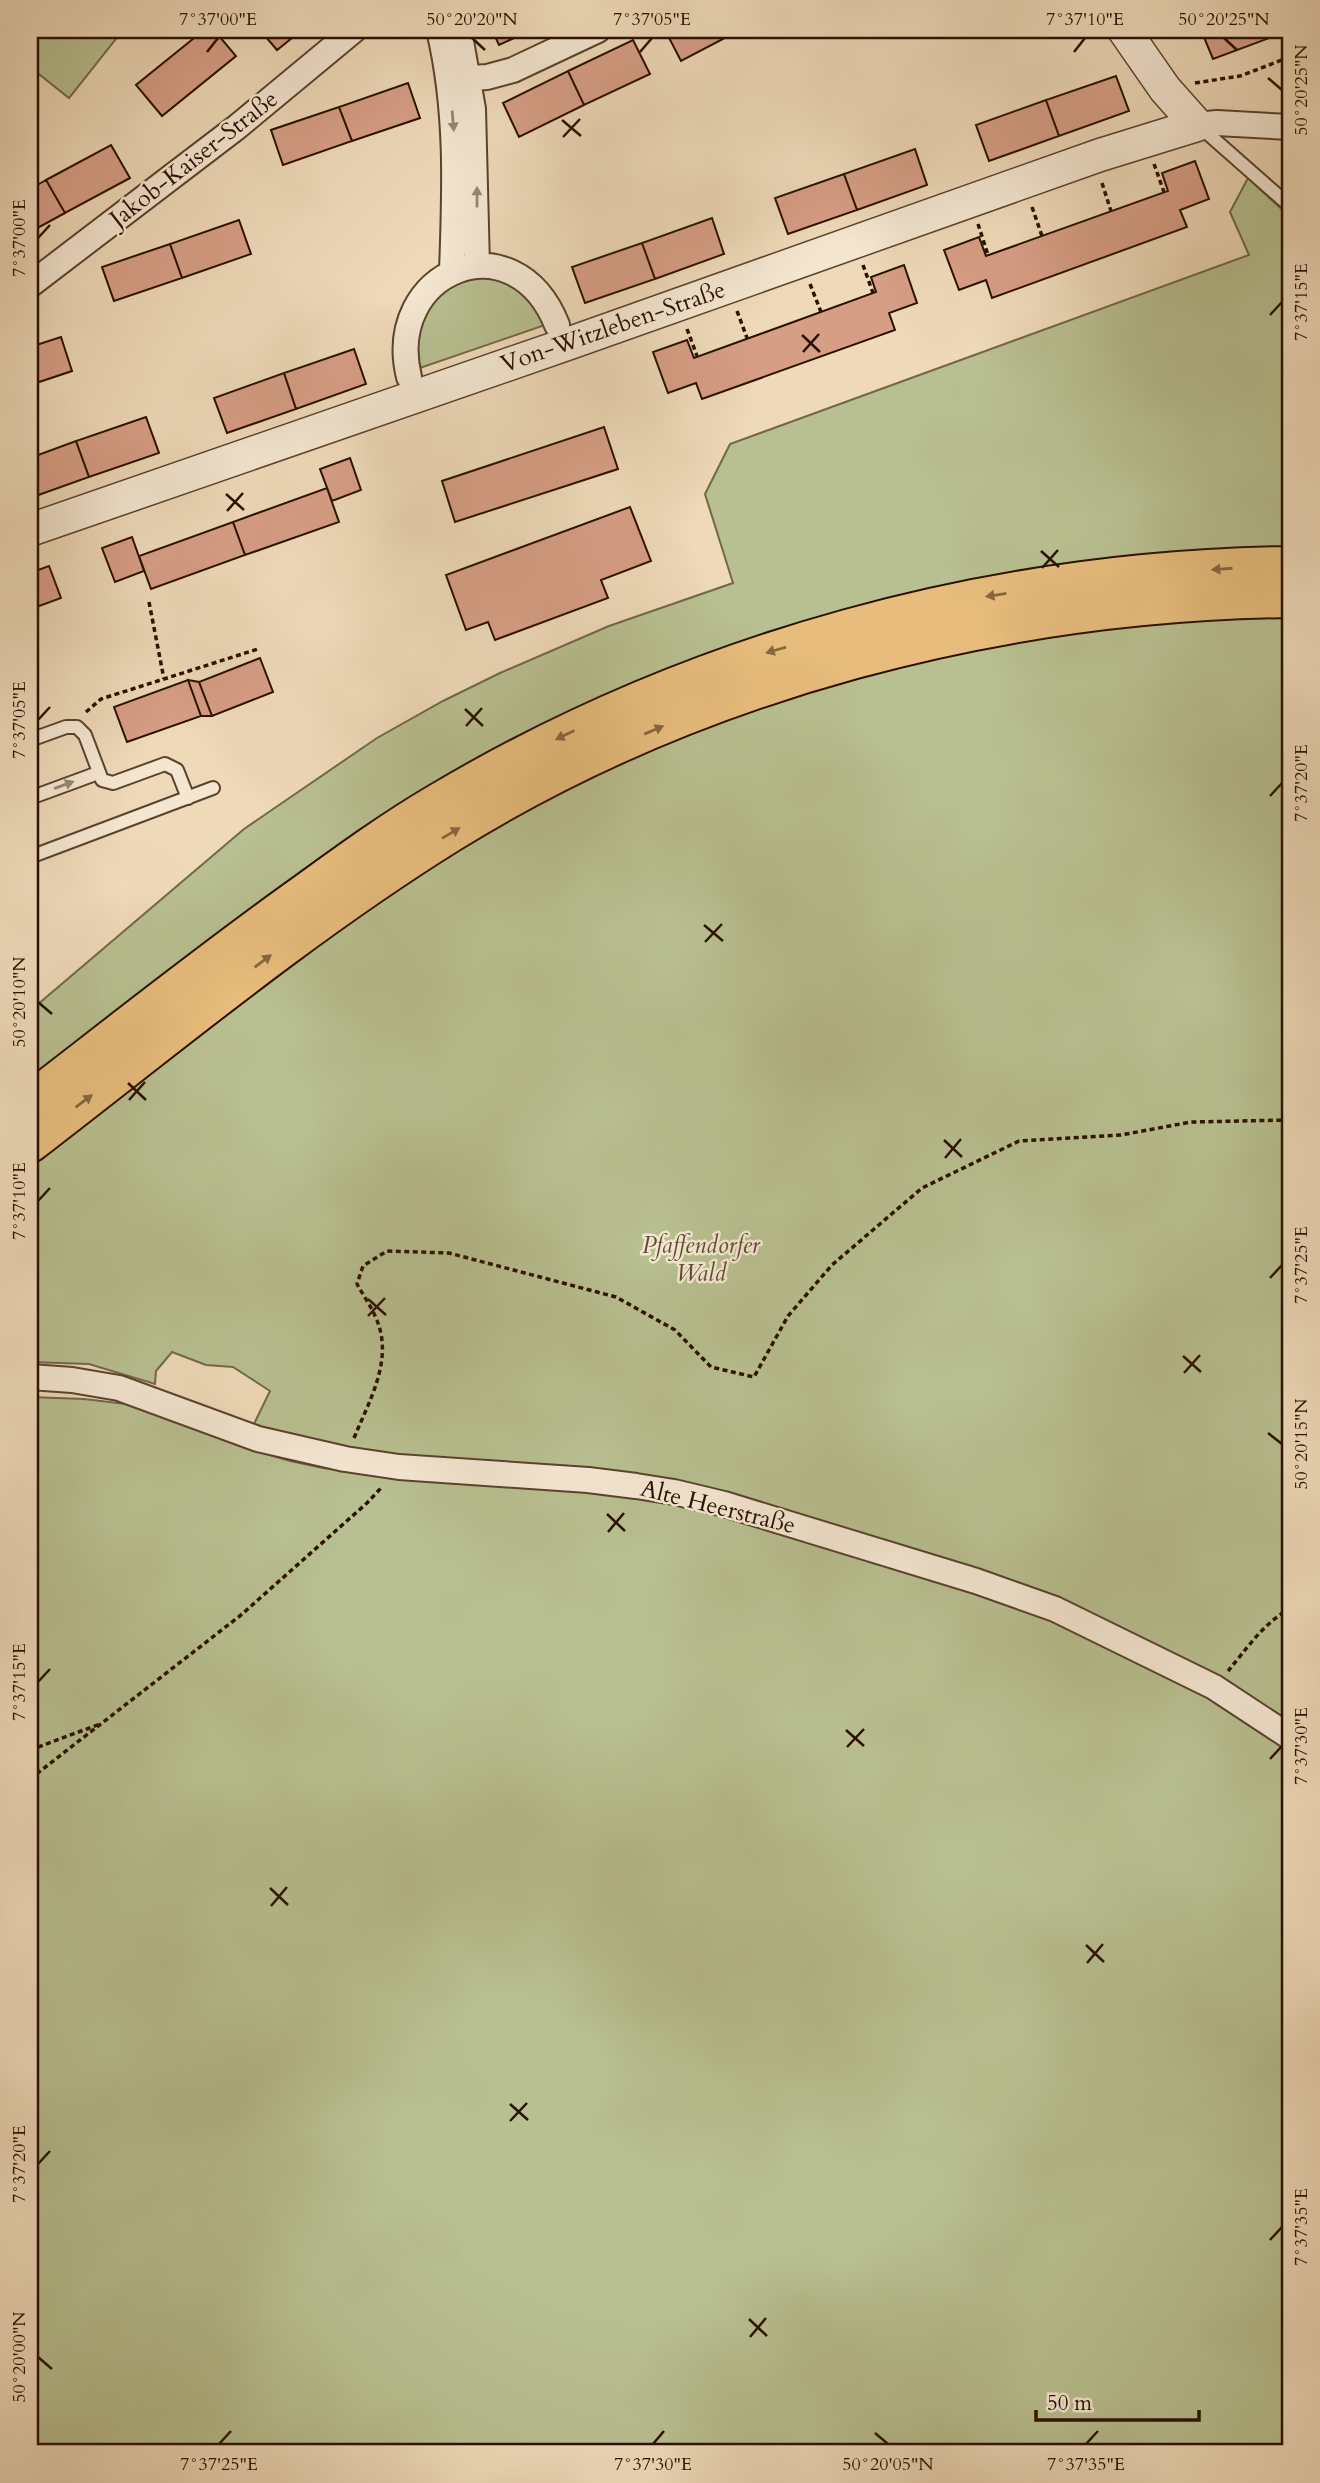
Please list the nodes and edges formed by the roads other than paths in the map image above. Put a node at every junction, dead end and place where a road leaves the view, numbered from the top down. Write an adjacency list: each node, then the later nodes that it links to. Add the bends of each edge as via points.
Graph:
1 (355, 30): 12 (street, Jakob-Kaiser-Straße, via 217,143)
2 (439, 30): 6 (street)
3 (459, 30): 6 (street)
4 (598, 30): 6 (street, via 513,70)
5 (1124, 30): 7 (street)
6 (459, 79): 10 (street, one-way to 6, via 476,162); 11 (street, one-way to 11)
7 (1197, 125): 8 (street); 9 (lane); 15 (street, Von-Witzleben-Straße)
8 (1290, 127)
9 (1290, 206)
10 (477, 265): 11 (street); 13 (street, via 503,269 529,283 548,304)
11 (452, 271): 14 (street, via 430,289 409,322 404,347)
12 (30, 285)
13 (557, 325)
14 (409, 377)
15 (30, 530)
16 (1290, 566): 24 (highway, one-way to 24, via 1149,575 976,598 870,622 673,685 519,758 417,816 243,937)
17 (1290, 598): 25 (highway, one-way to 17, via 263,961 385,875 454,831 627,741 771,685 889,650 982,629 1151,606)
18 (30, 740): 19 (lane, via 77,727 85,735)
19 (97, 773): 21 (lane, one-way to 19); 22 (lane, via 113,783 170,765 177,770)
20 (213, 788): 22 (lane)
21 (30, 798)
22 (188, 798): 23 (lane)
23 (30, 857)
24 (30, 1102)
25 (30, 1143)
26 (30, 1377): 27 (street, Alte Heerstraße, via 119,1388 258,1439 345,1459 588,1480 724,1504 1055,1609 1214,1687)
27 (1290, 1737)

